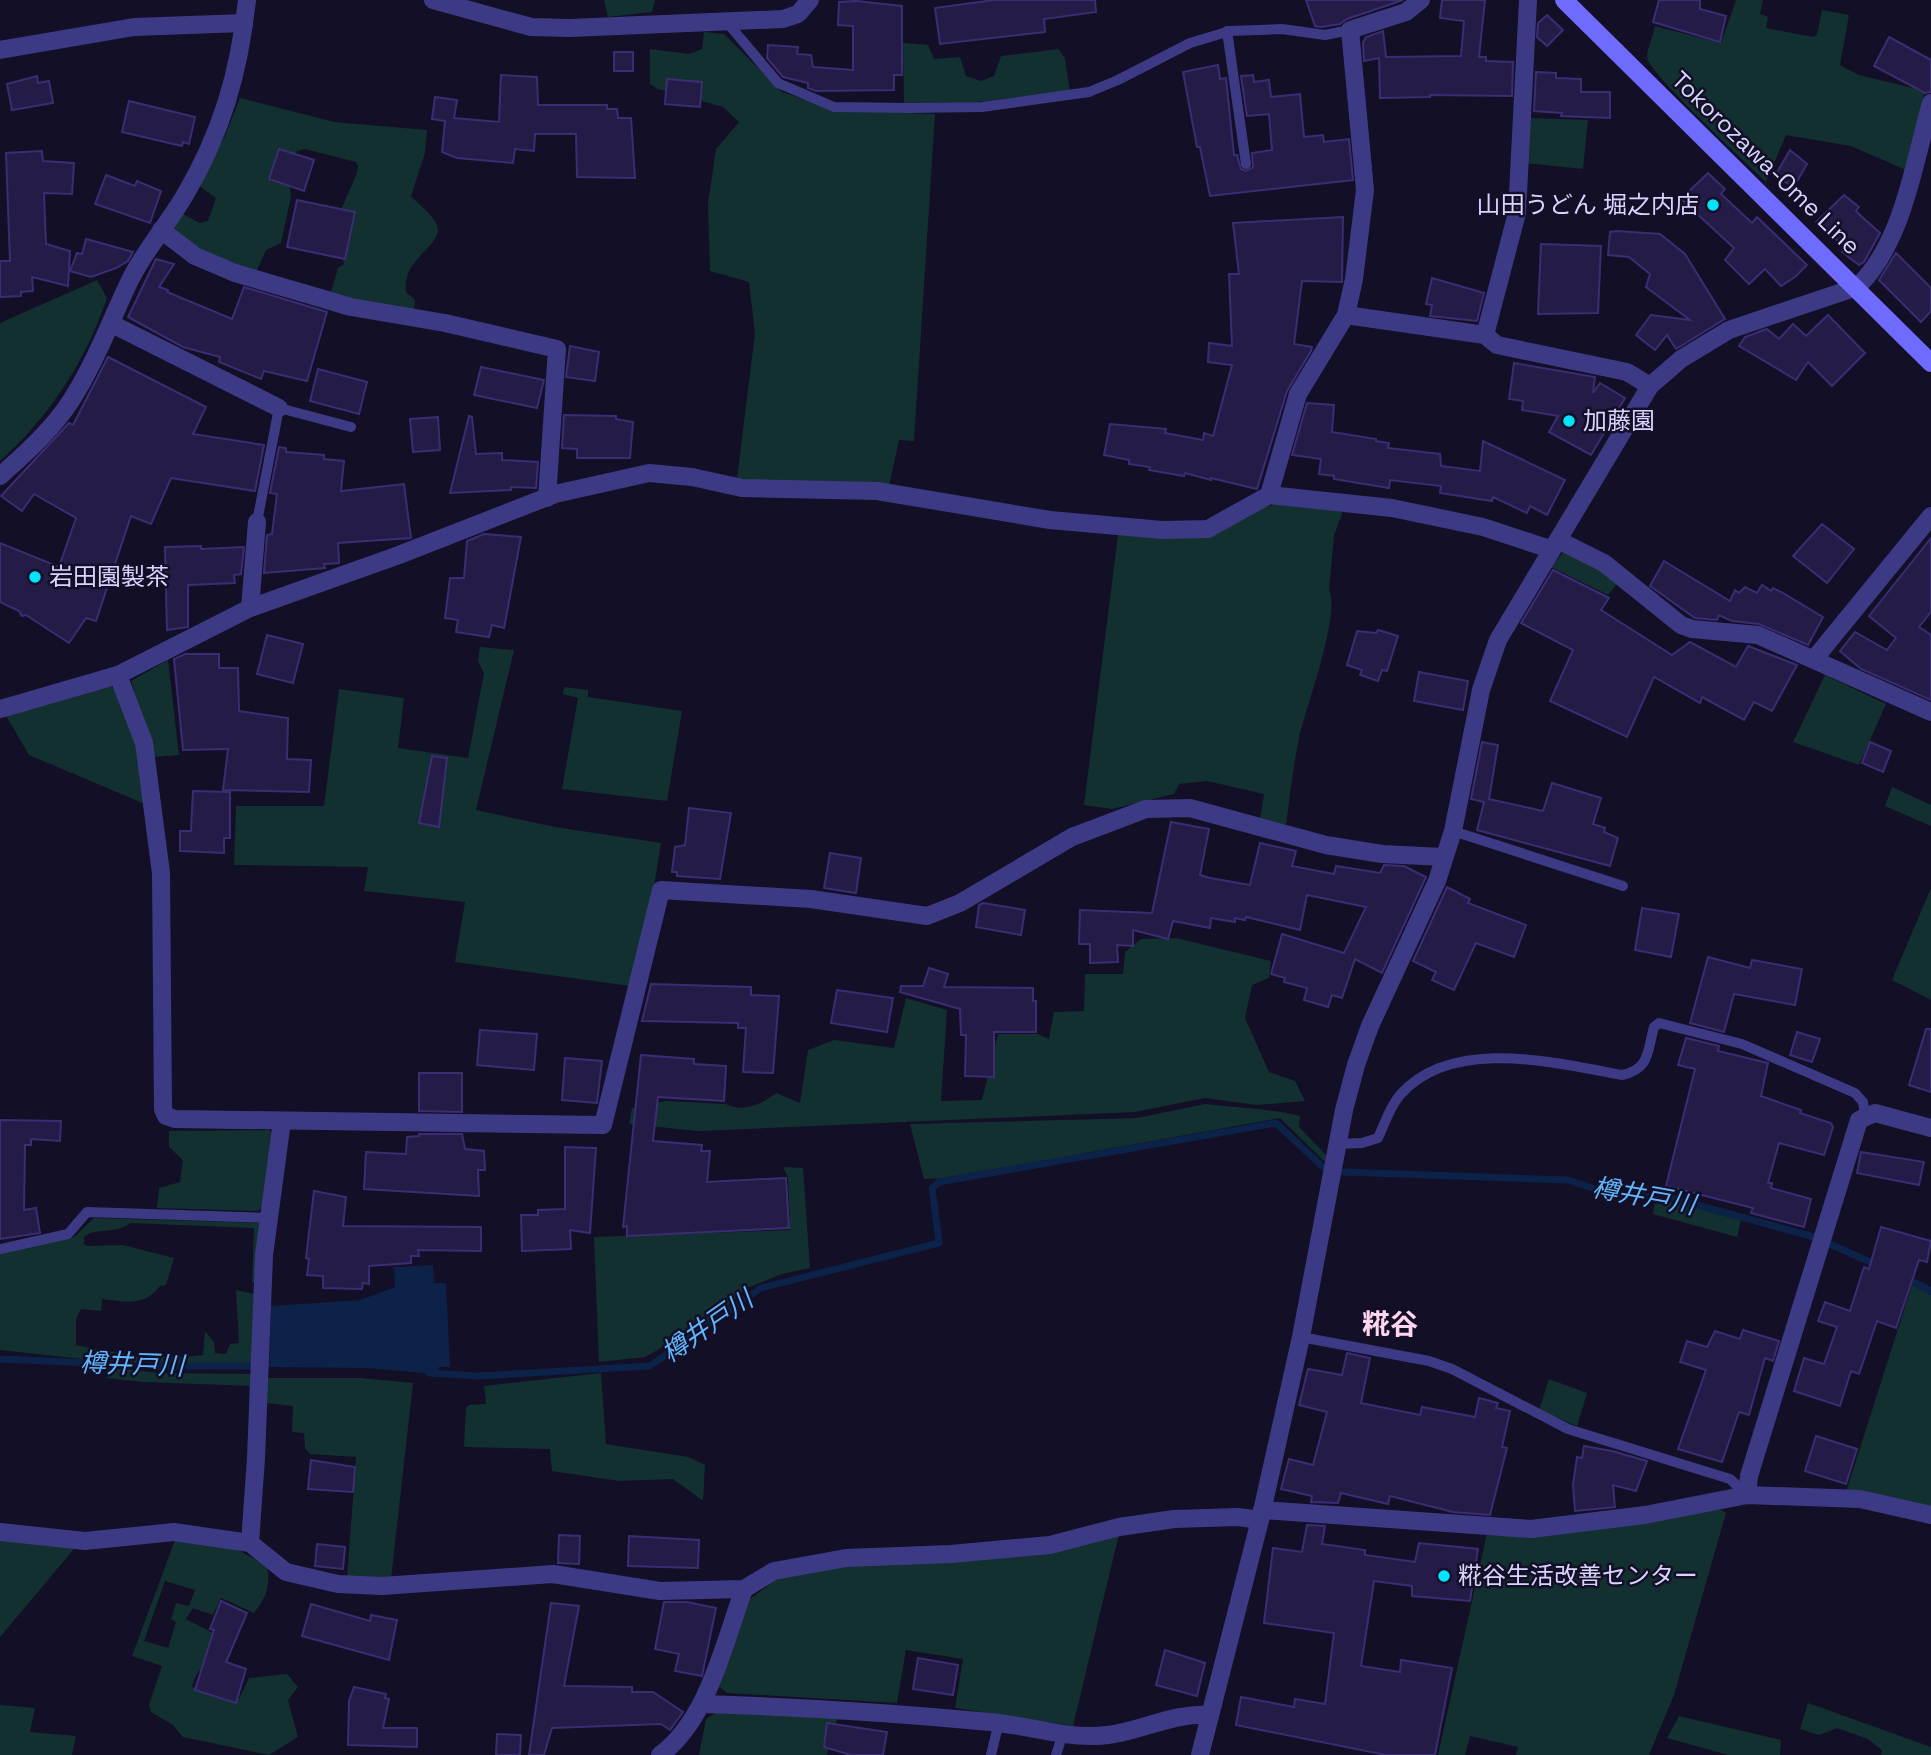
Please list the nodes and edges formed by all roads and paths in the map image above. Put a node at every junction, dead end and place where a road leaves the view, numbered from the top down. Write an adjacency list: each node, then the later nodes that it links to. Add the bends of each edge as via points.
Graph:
1 (247, 0): 8 (street)
2 (433, 0): 7 (street, via 531,27)
3 (810, 0): 7 (street, via 798,14 783,19)
4 (1421, 0): 9 (street, via 1405,12)
5 (1528, 0): 18 (street, via 1517,213)
6 (1564, 0): 15 (main road, Tokorozawa-Ome Line)
7 (725, 20): 10 (lane, via 778,83 834,107 982,107 1089,92 1190,43)
8 (244, 23): 11 (street, via 134,27); 14 (street, via 225,115 196,175)
9 (1350, 30): 10 (lane, via 1325,35 1282,29); 16 (street, via 1365,190)
10 (1227, 32): 13 (lane)
11 (0, 50)
12 (1931, 103): 15 (street, via 1890,243 1872,273)
13 (1246, 164)
14 (161, 230): 17 (street, via 130,279); 25 (street, via 195,256 261,281 351,307 557,349)
15 (1857, 287): 19 (main road, Tokorozawa-Ome Line); 20 (street, via 1730,330 1681,359)
16 (1346, 315): 18 (street); 24 (street, via 1298,394)
17 (111, 324): 21 (street); 23 (street, via 71,400)
18 (1485, 335): 20 (street, via 1497,345 1627,372)
19 (1931, 363)
20 (1650, 386): 28 (street)
21 (279, 408): 22 (lane); 27 (lane)
22 (351, 427)
23 (0, 476)
24 (1269, 495): 25 (street, via 1208,528 1162,530 1050,520 877,491 742,488 649,473); 28 (street, via 1392,508)
25 (547, 498): 29 (street)
26 (1931, 516): 30 (street)
27 (257, 522): 29 (street)
28 (1554, 545): 30 (street, via 1604,563 1681,625 1758,635); 34 (street, via 1498,640 1489,664)
29 (250, 608): 31 (street)
30 (1815, 658): 33 (street)
31 (118, 675): 32 (street); 38 (street, via 144,743 161,873 163,1109 174,1119)
32 (0, 709)
33 (1931, 712)
34 (1453, 831): 35 (street); 36 (lane)
35 (1444, 856): 38 (street, via 1382,854 1326,845 1190,808 1169,807 1133,813 1072,837 960,903 926,916 811,899 661,890 603,1125); 40 (street, via 1437,881 1370,1026)
36 (1623, 886)
37 (1865, 1115): 39 (street, via 1875,1113); 40 (lane, via 1863,1102 1855,1093 1742,1044 1660,1023 1654,1027 1644,1066 1637,1072 1622,1076 1493,1056 1455,1062 1401,1093 1378,1138); 44 (street, via 1859,1120 1749,1476)
38 (282, 1121): 41 (street)
39 (1931, 1128)
40 (1337, 1144): 43 (street)
41 (271, 1218): 42 (lane, via 87,1212 68,1234); 48 (street, via 264,1255)
42 (0, 1249)
43 (1301, 1337): 44 (lane, via 1452,1369 1568,1429 1730,1479); 45 (street)
44 (1747, 1495): 45 (street, via 1531,1530); 46 (street, via 1860,1499)
45 (1261, 1515): 49 (street, via 1174,1519 1050,1545 846,1558 774,1571); 51 (street)
46 (1931, 1515)
47 (0, 1532): 48 (street, via 85,1541 174,1532)
48 (250, 1543): 49 (street, via 286,1572 338,1584 382,1586 553,1574 660,1591)
49 (744, 1589): 50 (street)
50 (702, 1704): 52 (street); 54 (street, via 682,1735)
51 (1210, 1715): 53 (street, via 1193,1714 1120,1734); 57 (street)
52 (999, 1722): 53 (street); 55 (lane)
53 (1063, 1733): 56 (lane)
54 (660, 1755)
55 (991, 1755)
56 (1056, 1755)
57 (1200, 1755)

